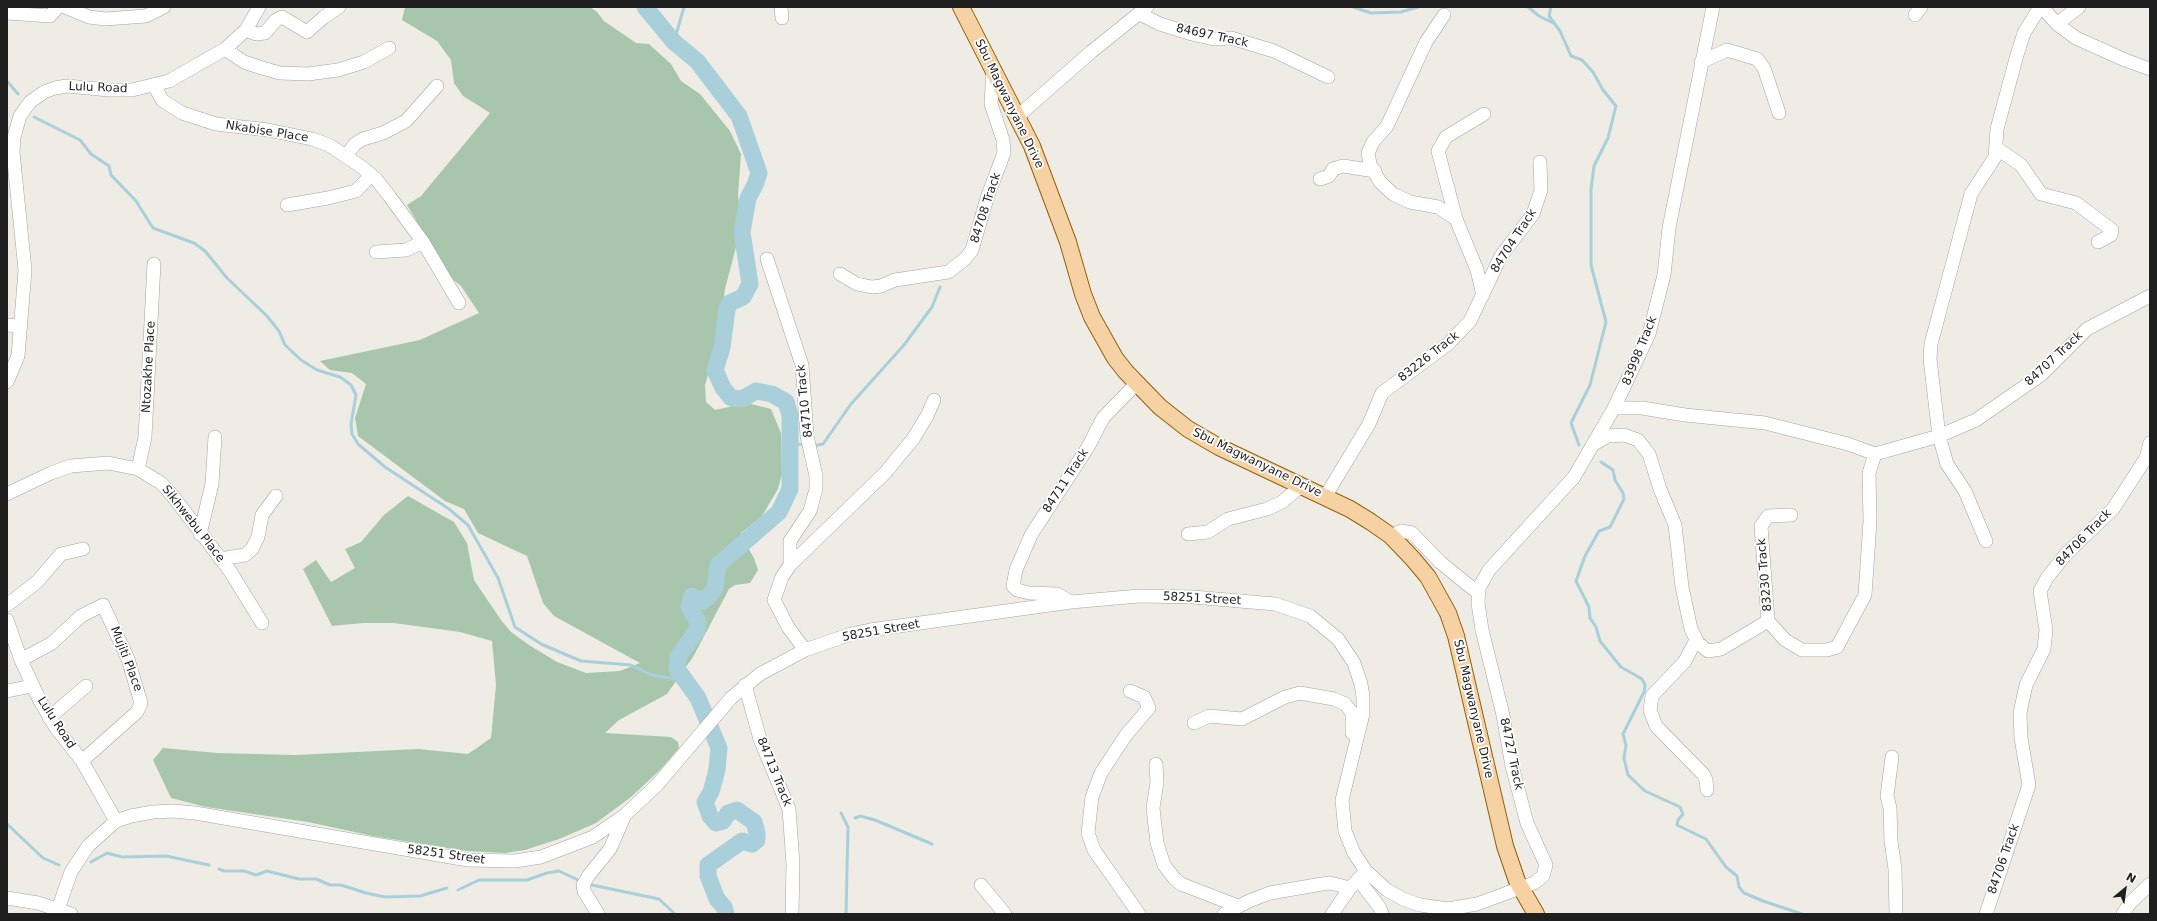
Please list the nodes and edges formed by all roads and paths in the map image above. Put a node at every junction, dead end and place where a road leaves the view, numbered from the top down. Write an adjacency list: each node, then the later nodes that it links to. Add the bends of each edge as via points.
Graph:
1 (58, 7): 11 (street, via 50,16)
2 (65, 7): 3 (street, via 89,17 105,19 146,16)
3 (164, 7)
4 (259, 7): 14 (street, Lulu Road)
5 (339, 7): 14 (street, via 307,32 282,17 265,33)
6 (961, 7): 19 (main road, Sbu Magwanyane Drive)
7 (1713, 7): 17 (street, 83998 Track)
8 (2041, 7): 13 (street); 26 (street, via 2021,40 1997,129)
9 (2079, 7): 13 (street)
10 (1143, 10): 20 (street, 84697 Track, via 1160,24 1214,39 1231,38 1274,51); 25 (street)
11 (7, 13)
12 (1444, 15): 29 (street, via 1426,42 1387,126 1370,148 1370,164)
13 (2057, 24): 18 (street, via 2086,43)
14 (246, 30): 16 (street, Lulu Road)
15 (389, 48): 16 (street, via 364,62 308,74 280,73 262,68 244,62)
16 (225, 49): 21 (street, Lulu Road, via 184,74)
17 (1701, 62): 23 (street, via 1727,50 1758,59 1764,68); 48 (street, 83998 Track, via 1656,311 1638,360)
18 (2150, 69)
19 (993, 70): 25 (main road, Sbu Magwanyane Drive); 39 (street, 84708 Track, via 991,104 1003,140 1004,153 988,195 972,250 948,272 895,280 881,286 857,284)
20 (1328, 77)
21 (154, 85): 27 (street, Nkabise Place, via 162,100 169,106 195,118 216,124 268,130 312,139 329,145); 44 (street, Lulu Road, via 117,90 67,86 54,88 30,102 20,116 13,152 25,270)
22 (437, 86): 27 (street, via 406,121 383,133 363,139 355,144)
23 (1779, 113)
24 (1484, 114): 33 (street, via 1446,137 1438,151)
25 (1018, 116): 46 (main road, Sbu Magwanyane Drive, via 1068,242 1092,317 1115,358)
26 (1996, 148): 35 (street, via 2021,165 2041,194 2076,203 2112,230 2112,235); 49 (street, via 1992,162 1971,194 1930,344)
27 (346, 156): 30 (street, Nkabise Place)
28 (1540, 162): 40 (street, 84704 Track, via 1539,200 1525,226 1501,256)
29 (1375, 171): 31 (street, via 1343,166 1333,169 1329,176); 33 (street, via 1380,182 1400,198 1438,207)
30 (371, 175): 32 (street, via 356,191); 34 (street, Nkabise Place)
31 (1320, 179)
32 (287, 204)
33 (1456, 220): 40 (street, via 1477,270)
34 (423, 242): 36 (street, via 406,250); 42 (street, Nkabise Place)
35 (2098, 242)
36 (376, 252)
37 (767, 259): 66 (street, 84710 Track, via 802,365 806,430 816,476 816,489 810,511 790,541)
38 (154, 264): 54 (street, Ntozakhe Place, via 145,437)
39 (840, 274)
40 (1483, 295): 58 (street, 83226 Track, via 1474,314 1458,335 1382,393 1369,424)
41 (2150, 296): 49 (street, 84707 Track, via 2087,329 2041,375 1976,420)
42 (459, 303)
43 (7, 325): 44 (street)
44 (21, 326): 45 (street, Lulu Road, via 18,356)
45 (7, 382)
46 (1136, 384): 55 (main road, Sbu Magwanyane Drive, via 1188,429 1219,447); 68 (street, 84711 Track, via 1106,413 1088,447 1030,535 1016,570 1014,588 1057,594)
47 (934, 400): 66 (street, via 913,439 885,473)
48 (1614, 408): 51 (street, 83998 Track); 53 (street, via 1642,408 1766,423 1848,444)
49 (1939, 436): 53 (street, 84707 Track); 63 (street, via 1947,464 1965,491)
50 (215, 437): 60 (street, via 212,484)
51 (1596, 443): 67 (street, 83998 Track, via 1574,478 1489,570 1481,583); 73 (street, via 1608,436 1624,435 1638,440 1653,463 1660,489 1673,520 1686,605)
52 (2150, 443): 107 (street, 84706 Track, via 2146,458 2113,509 2066,554 2040,591 2046,630 2044,649 2026,685 2020,713 2021,738 2029,785)
53 (1874, 454): 70 (street, via 1869,473 1870,521 1865,595 1840,642 1834,649 1802,650 1785,640)
54 (138, 469): 56 (street, Sikhwebu Place, via 108,463 71,466 50,473); 60 (street, Sikhwebu Place, via 161,483)
55 (1302, 486): 58 (main road, Sbu Magwanyane Drive); 61 (street, via 1282,502 1267,509 1228,519 1208,532)
56 (7, 494)
57 (276, 496): 65 (street, via 262,515 258,537 252,549 245,555)
58 (1325, 497): 62 (main road, Sbu Magwanyane Drive, via 1361,515)
59 (1791, 514): 70 (street, 83230 Track, via 1768,516 1761,526)
60 (200, 534): 65 (street, Sikhwebu Place)
61 (1188, 534)
62 (1391, 536): 67 (street, via 1406,531 1412,534); 93 (main road, Sbu Magwanyane Drive, via 1428,578 1452,626 1505,846)
63 (1986, 541)
64 (83, 550): 69 (street, via 61,554 34,585)
65 (220, 559): 72 (street, Sikhwebu Place, via 243,589)
66 (790, 565): 74 (street, via 782,577 774,600 788,627)
67 (1478, 598): 93 (street, 84727 Track, via 1482,630 1523,811 1546,865 1546,872 1539,880)
68 (1071, 602): 74 (street, 58251 Street, via 870,630); 86 (street, 58251 Street, via 1139,596 1193,597 1275,604 1310,616 1338,639 1354,663 1362,684 1362,714)
69 (7, 605)
70 (1768, 621): 73 (street, 83230 Track, via 1716,651 1702,648)
71 (7, 622): 75 (street, Lulu Road)
72 (262, 623)
73 (1696, 640): 87 (street, via 1685,661 1652,696 1650,710 1656,726 1703,774)
74 (805, 650): 78 (street, 58251 Street, via 769,668)
75 (20, 660): 76 (street, Lulu Road); 84 (street, Mujiti Place, via 52,643 81,616 103,605 128,659 141,703 137,712)
76 (32, 686): 79 (street); 81 (street, Lulu Road)
77 (86, 686): 81 (street)
78 (745, 686): 88 (street, 58251 Street, via 717,713 657,785); 99 (street, 84713 Track, via 760,739 789,809 793,864)
79 (7, 691)
80 (1130, 691): 101 (street, via 1144,697 1149,708 1126,734 1101,773 1092,797 1088,832 1094,850)
81 (49, 718): 84 (street, Lulu Road)
82 (1194, 723): 86 (street, via 1209,716 1242,719 1293,694 1334,699 1345,704 1352,713 1353,726 1346,755)
83 (1892, 757): 106 (street, via 1887,796 1895,869)
84 (82, 761): 89 (street, Lulu Road)
85 (1156, 764): 95 (street, via 1157,782 1153,808 1157,843 1164,865 1181,884)
86 (1350, 766): 90 (street, 58251 Street, via 1342,800 1343,816)
87 (1707, 790)
88 (625, 815): 89 (street, 58251 Street, via 592,837 541,857 492,862 173,810 131,816); 98 (street, via 610,849 583,885)
89 (116, 821): 96 (street, 58251 Street, via 78,858)
90 (1358, 879): 93 (street, 58251 Street, via 1403,899 1448,909 1477,904); 95 (street, via 1270,893); 103 (street); 104 (street)
91 (2150, 884): 108 (street)
92 (981, 885): 100 (street)
93 (1520, 888): 105 (main road, Sbu Magwanyane Drive)
94 (7, 898): 96 (street, via 38,902)
95 (1238, 906): 102 (street)
96 (58, 909): 97 (street)
97 (71, 914)
98 (598, 914)
99 (792, 914)
100 (1005, 914)
101 (1139, 914)
102 (1224, 914)
103 (1332, 914)
104 (1382, 914)
105 (1536, 914)
106 (1896, 914)
107 (1986, 914)
108 (2122, 914)

